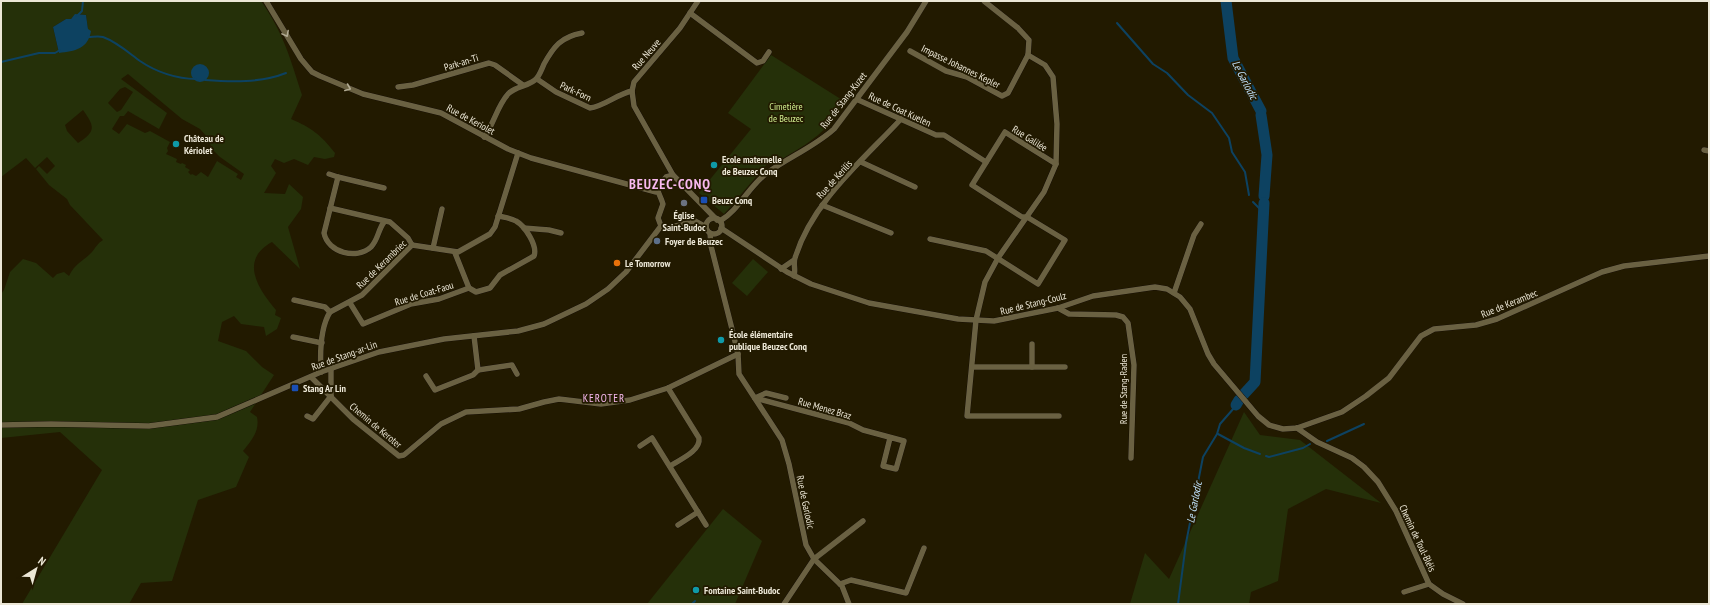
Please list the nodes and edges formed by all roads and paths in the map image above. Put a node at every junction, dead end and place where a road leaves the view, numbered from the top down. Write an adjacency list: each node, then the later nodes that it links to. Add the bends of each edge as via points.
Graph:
1 (266, 1): 16 (street, Rue de Keriolet, one-way to 16, via 295,50 312,72 363,94 441,113)
2 (698, 1): 5 (street, Rue Neuve)
3 (926, 1): 14 (street, Rue de Stang-Kuzet, via 907,32)
4 (984, 1): 9 (street, via 1029,40)
5 (690, 13): 8 (street, via 757,63 763,61); 13 (street, Rue Neuve, via 672,39 640,74)
6 (582, 33): 10 (street, via 560,41)
7 (910, 51): 9 (street, Impasse Johannes Kepler, via 946,71 967,77 1002,96 1008,94)
8 (769, 52)
9 (1028, 55): 20 (street, via 1045,65 1053,77 1057,124)
10 (537, 79): 11 (street); 13 (street, Park-Forn, via 556,92 590,108)
11 (523, 85): 12 (street, Park-an-Ti, via 489,63 413,86); 16 (street, via 505,98)
12 (398, 87)
13 (632, 90): 22 (street, via 634,106)
14 (856, 99): 15 (street, Rue de Coat Kuelen); 33 (street, Rue de Stang-Kuzet, via 834,129 821,140 766,173)
15 (900, 119): 18 (street, Rue de Kerilis); 19 (street, Rue de Coat Kuelen, via 936,135 944,135)
16 (484, 137): 17 (street, Rue de Keriolet)
17 (518, 153): 26 (street, Rue de Keriolet); 30 (street)
18 (861, 162): 24 (street); 27 (street, Rue de Kerilis)
19 (986, 162): 20 (street, Rue Galilée, via 1005,132); 31 (street, Rue Galilée, via 972,184 1022,217)
20 (1056, 164): 31 (street, via 1044,192)
21 (329, 174): 23 (street)
22 (672, 175): 26 (street, via 658,185); 33 (street, Rue de Stang-Coulz)
23 (338, 177): 25 (street); 28 (street)
24 (915, 187)
25 (384, 188)
26 (656, 192): 35 (street, via 663,204 658,218)
27 (822, 205): 40 (street); 47 (street, Rue de Kerilis, via 808,228)
28 (330, 208): 32 (street); 32 (street, via 324,233 325,240 334,249 349,254 363,253 372,246)
29 (442, 209): 43 (street)
30 (498, 216): 37 (street, via 515,220); 44 (street, via 494,230 490,234)
31 (1027, 216): 46 (street); 46 (street, via 1065,240 1038,284)
32 (384, 222): 42 (street, via 390,222)
33 (719, 223): 36 (street, via 711,219); 39 (street, via 717,233); 48 (street, Rue de Stang-Coulz)
34 (1201, 224): 51 (street, via 1194,235)
35 (661, 226): 36 (street, via 668,228 695,221); 57 (street, Rue de Stang-ar-Lin, via 619,279 586,304 533,328)
36 (706, 227): 39 (street)
37 (524, 228): 38 (street); 50 (street, via 534,248 534,256 500,275 490,288 476,292)
38 (561, 233)
39 (710, 233): 61 (street, Rue de Garlodic, via 710,246)
40 (891, 233)
41 (930, 239): 46 (street, via 986,251)
42 (412, 245): 43 (street, Rue de Kerambriec); 53 (street, Rue de Kerambriec, via 362,295)
43 (433, 248): 44 (street, Rue de Kerambriec)
44 (454, 253): 50 (street)
45 (1709, 256): 78 (street, Rue de Kerambec, via 1624,266 1602,272 1497,320 1434,329 1421,336 1389,378 1366,396 1342,412)
46 (998, 258): 56 (street, via 985,282)
47 (794, 260): 48 (street); 49 (street, Rue de Kerilis)
48 (781, 268): 49 (street, Rue de Stang-Coulz)
49 (794, 276): 56 (street, Rue de Stang-Coulz, via 869,303)
50 (469, 288): 53 (street, Rue de Coat-Faou, via 439,299 411,304 363,324)
51 (1174, 293): 54 (street, Rue de Stang-Coulz, via 1155,287 1093,296); 78 (street, Rue de Stang-Coulz, via 1190,309 1214,364 1258,416 1269,425 1283,429)
52 (294, 300): 55 (street, via 325,307)
53 (350, 303): 55 (street, Rue de Kerambriec)
54 (1058, 308): 56 (street, Rue de Stang-Coulz, via 994,321); 81 (street, Rue de Stang-Raden, via 1070,314 1116,315 1123,317 1128,323 1134,365)
55 (330, 312): 59 (street)
56 (976, 320): 62 (street)
57 (474, 336): 65 (street, Rue de Stang-ar-Lin, via 407,345); 66 (street)
58 (293, 337): 59 (street)
59 (322, 343): 67 (street)
60 (1032, 344): 63 (street)
61 (738, 354): 71 (street); 73 (street, Rue de Garlodic, via 739,374)
62 (972, 367): 63 (street); 76 (street, via 967,416)
63 (1032, 367): 64 (street)
64 (1065, 367)
65 (331, 369): 67 (street, Rue de Stang-ar-Lin); 72 (street)
66 (478, 370): 68 (street, via 512,365); 69 (street, via 474,375 435,390)
67 (321, 372): 70 (street, Rue de Stang-ar-Lin)
68 (517, 374)
69 (426, 376)
70 (311, 377): 72 (street, Chemin de Keroter); 77 (street, Rue de Stang-ar-Lin, via 217,417 198,420 131,426)
71 (668, 388): 72 (street, Chemin de Keroter, via 614,404 588,404 559,399 519,409 477,410 457,415 441,424 404,455 399,456 353,419); 82 (street, via 700,442 696,449)
72 (331, 396): 75 (street, via 313,419)
73 (755, 398): 74 (street, via 766,392); 79 (street, Rue Menez Braz, via 849,423); 88 (street, Rue de Garlodic, via 782,440 795,490 801,527 806,545)
74 (786, 398)
75 (307, 416)
76 (1059, 416)
77 (1, 425)
78 (1297, 428): 90 (street, Chemin de Toul-Bléis, via 1317,442 1352,458 1378,482 1396,511)
79 (890, 438): 79 (street, Rue Menez Braz, via 904,441 896,469 883,466)
80 (640, 446): 82 (street, via 652,438)
81 (1130, 458)
82 (670, 466): 83 (street)
83 (698, 512): 85 (street); 86 (street)
84 (863, 521): 88 (street)
85 (678, 525)
86 (706, 525)
87 (924, 548): 89 (street, via 906,593 851,580)
88 (814, 559): 89 (street, Rue de Garlodic); 92 (street)
89 (840, 584): 93 (street, Rue de Garlodic)
90 (1429, 584): 91 (street, Chemin de Toul-Bléis); 94 (street, Chemin de Toul-Bléis)
91 (1404, 592)
92 (784, 604)
93 (848, 604)
94 (1463, 604)

